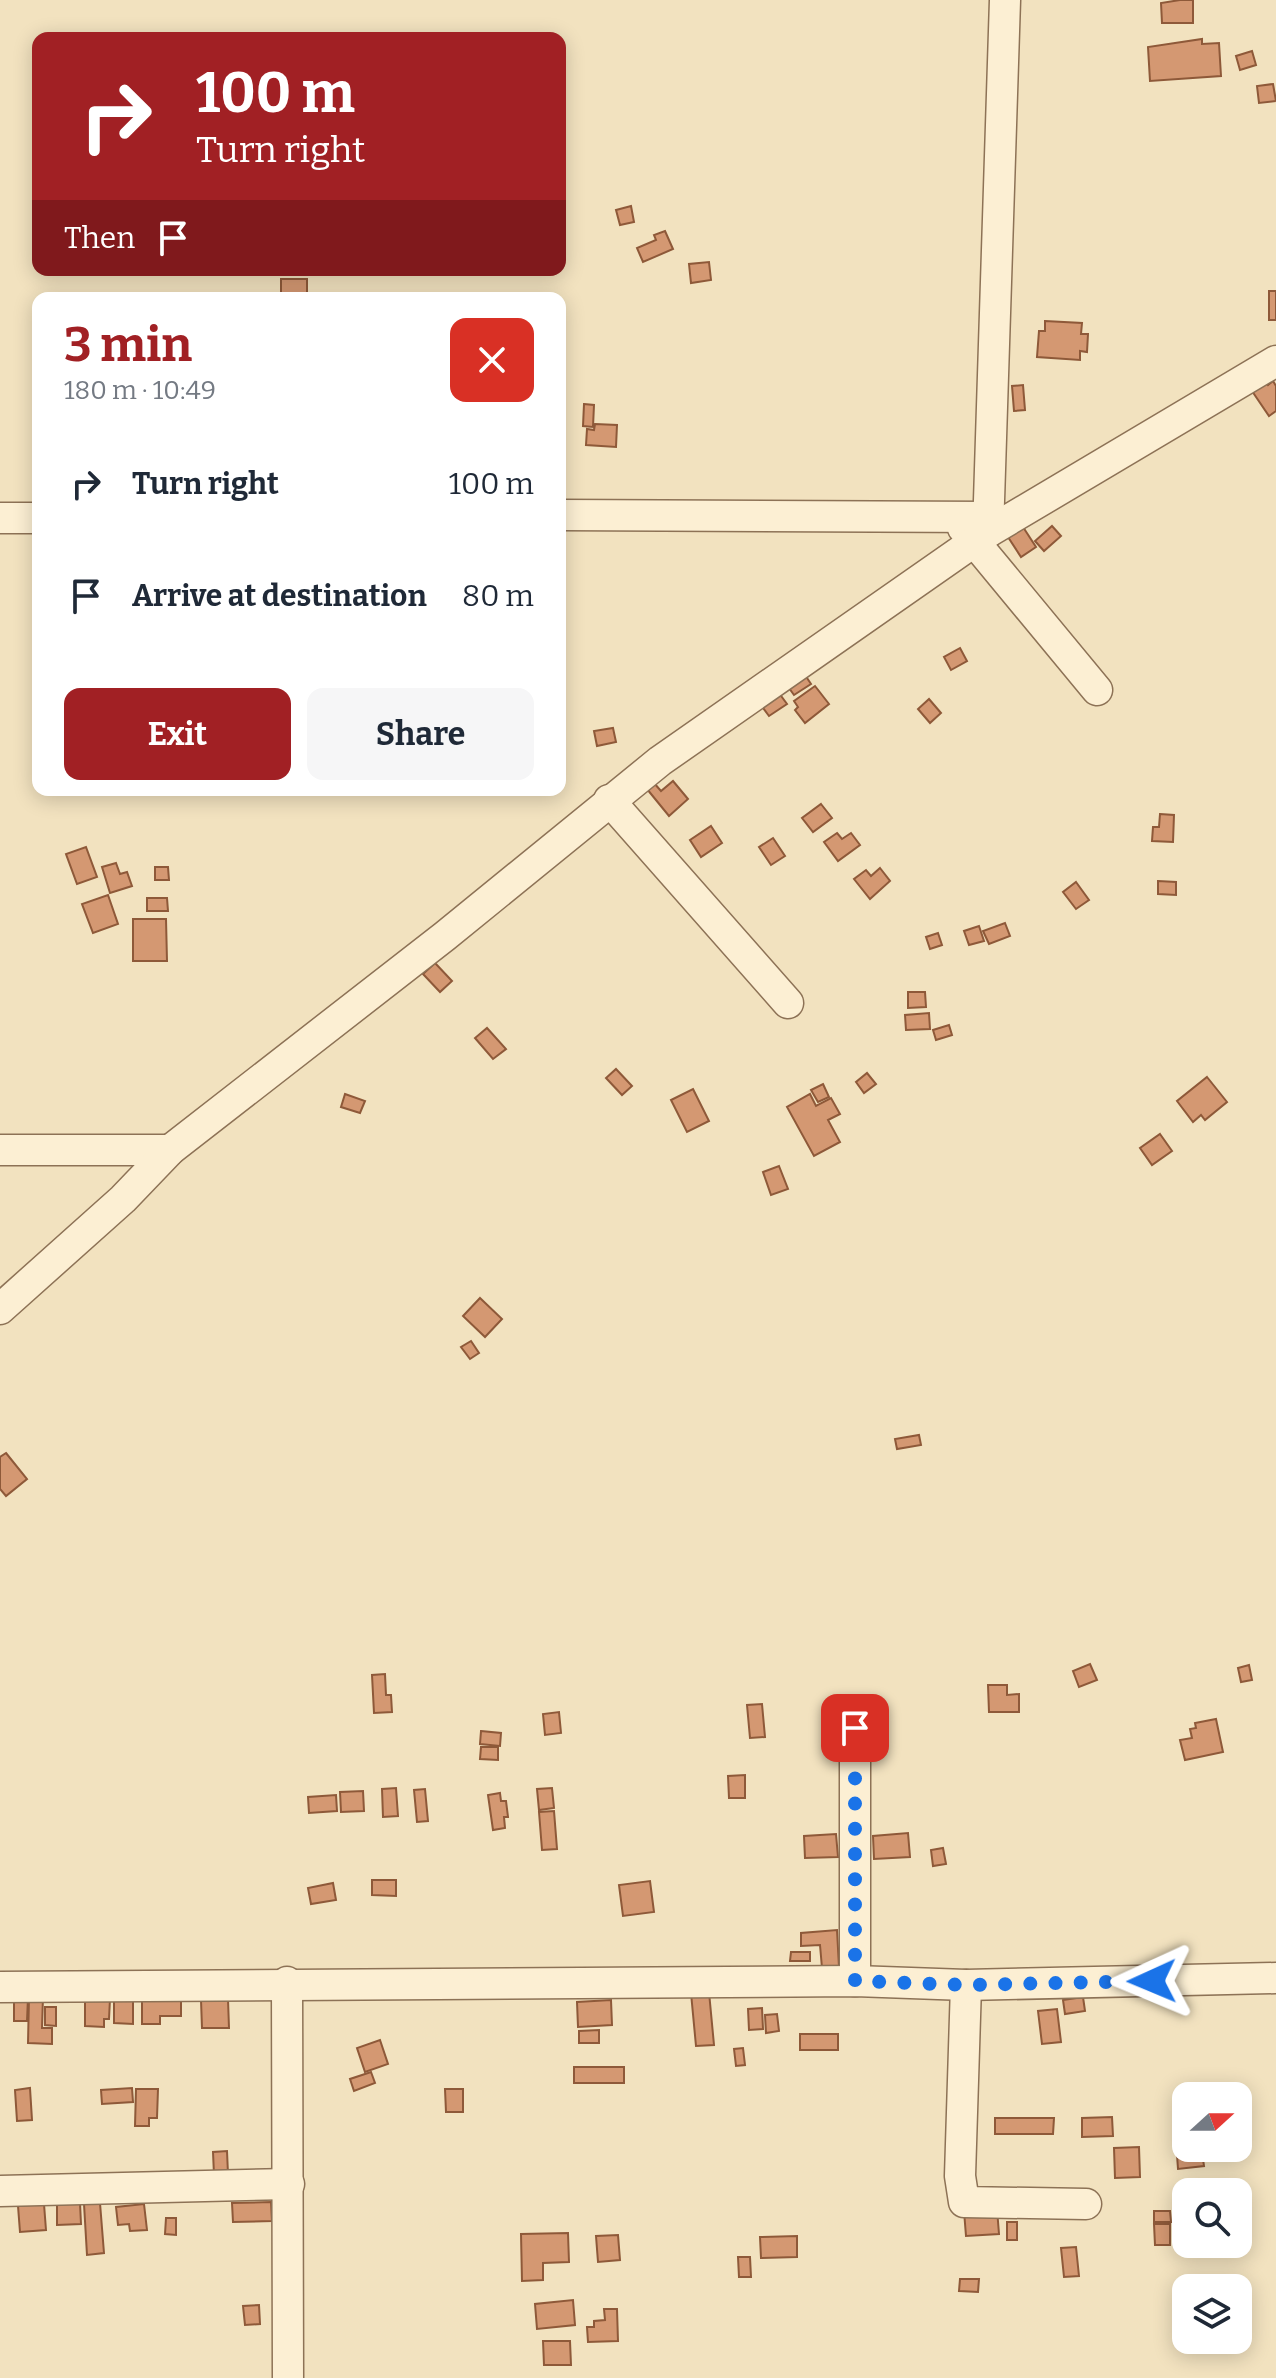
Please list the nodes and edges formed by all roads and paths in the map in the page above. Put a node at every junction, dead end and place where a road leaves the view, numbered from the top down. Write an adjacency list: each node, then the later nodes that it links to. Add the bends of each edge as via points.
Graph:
1 (1005, 0): 6 (street)
2 (1276, 361): 6 (street)
3 (566, 515): 6 (street, via 955,517)
4 (0, 518): 5 (street)
5 (32, 518)
6 (983, 530): 7 (street); 8 (street)
7 (1097, 690)
8 (609, 800): 9 (street); 11 (street, via 445,936)
9 (788, 1003)
10 (0, 1150): 11 (street)
11 (170, 1150): 12 (street)
12 (0, 1309)
13 (855, 1728): 15 (street)
14 (1276, 1978): 17 (street)
15 (855, 1981): 16 (street); 17 (street)
16 (287, 1982): 18 (street); 19 (street)
17 (966, 1985): 21 (street, via 960,2176 964,2202)
18 (0, 1987)
19 (289, 2184): 20 (street); 22 (street)
20 (0, 2191)
21 (1086, 2204)
22 (288, 2378)

